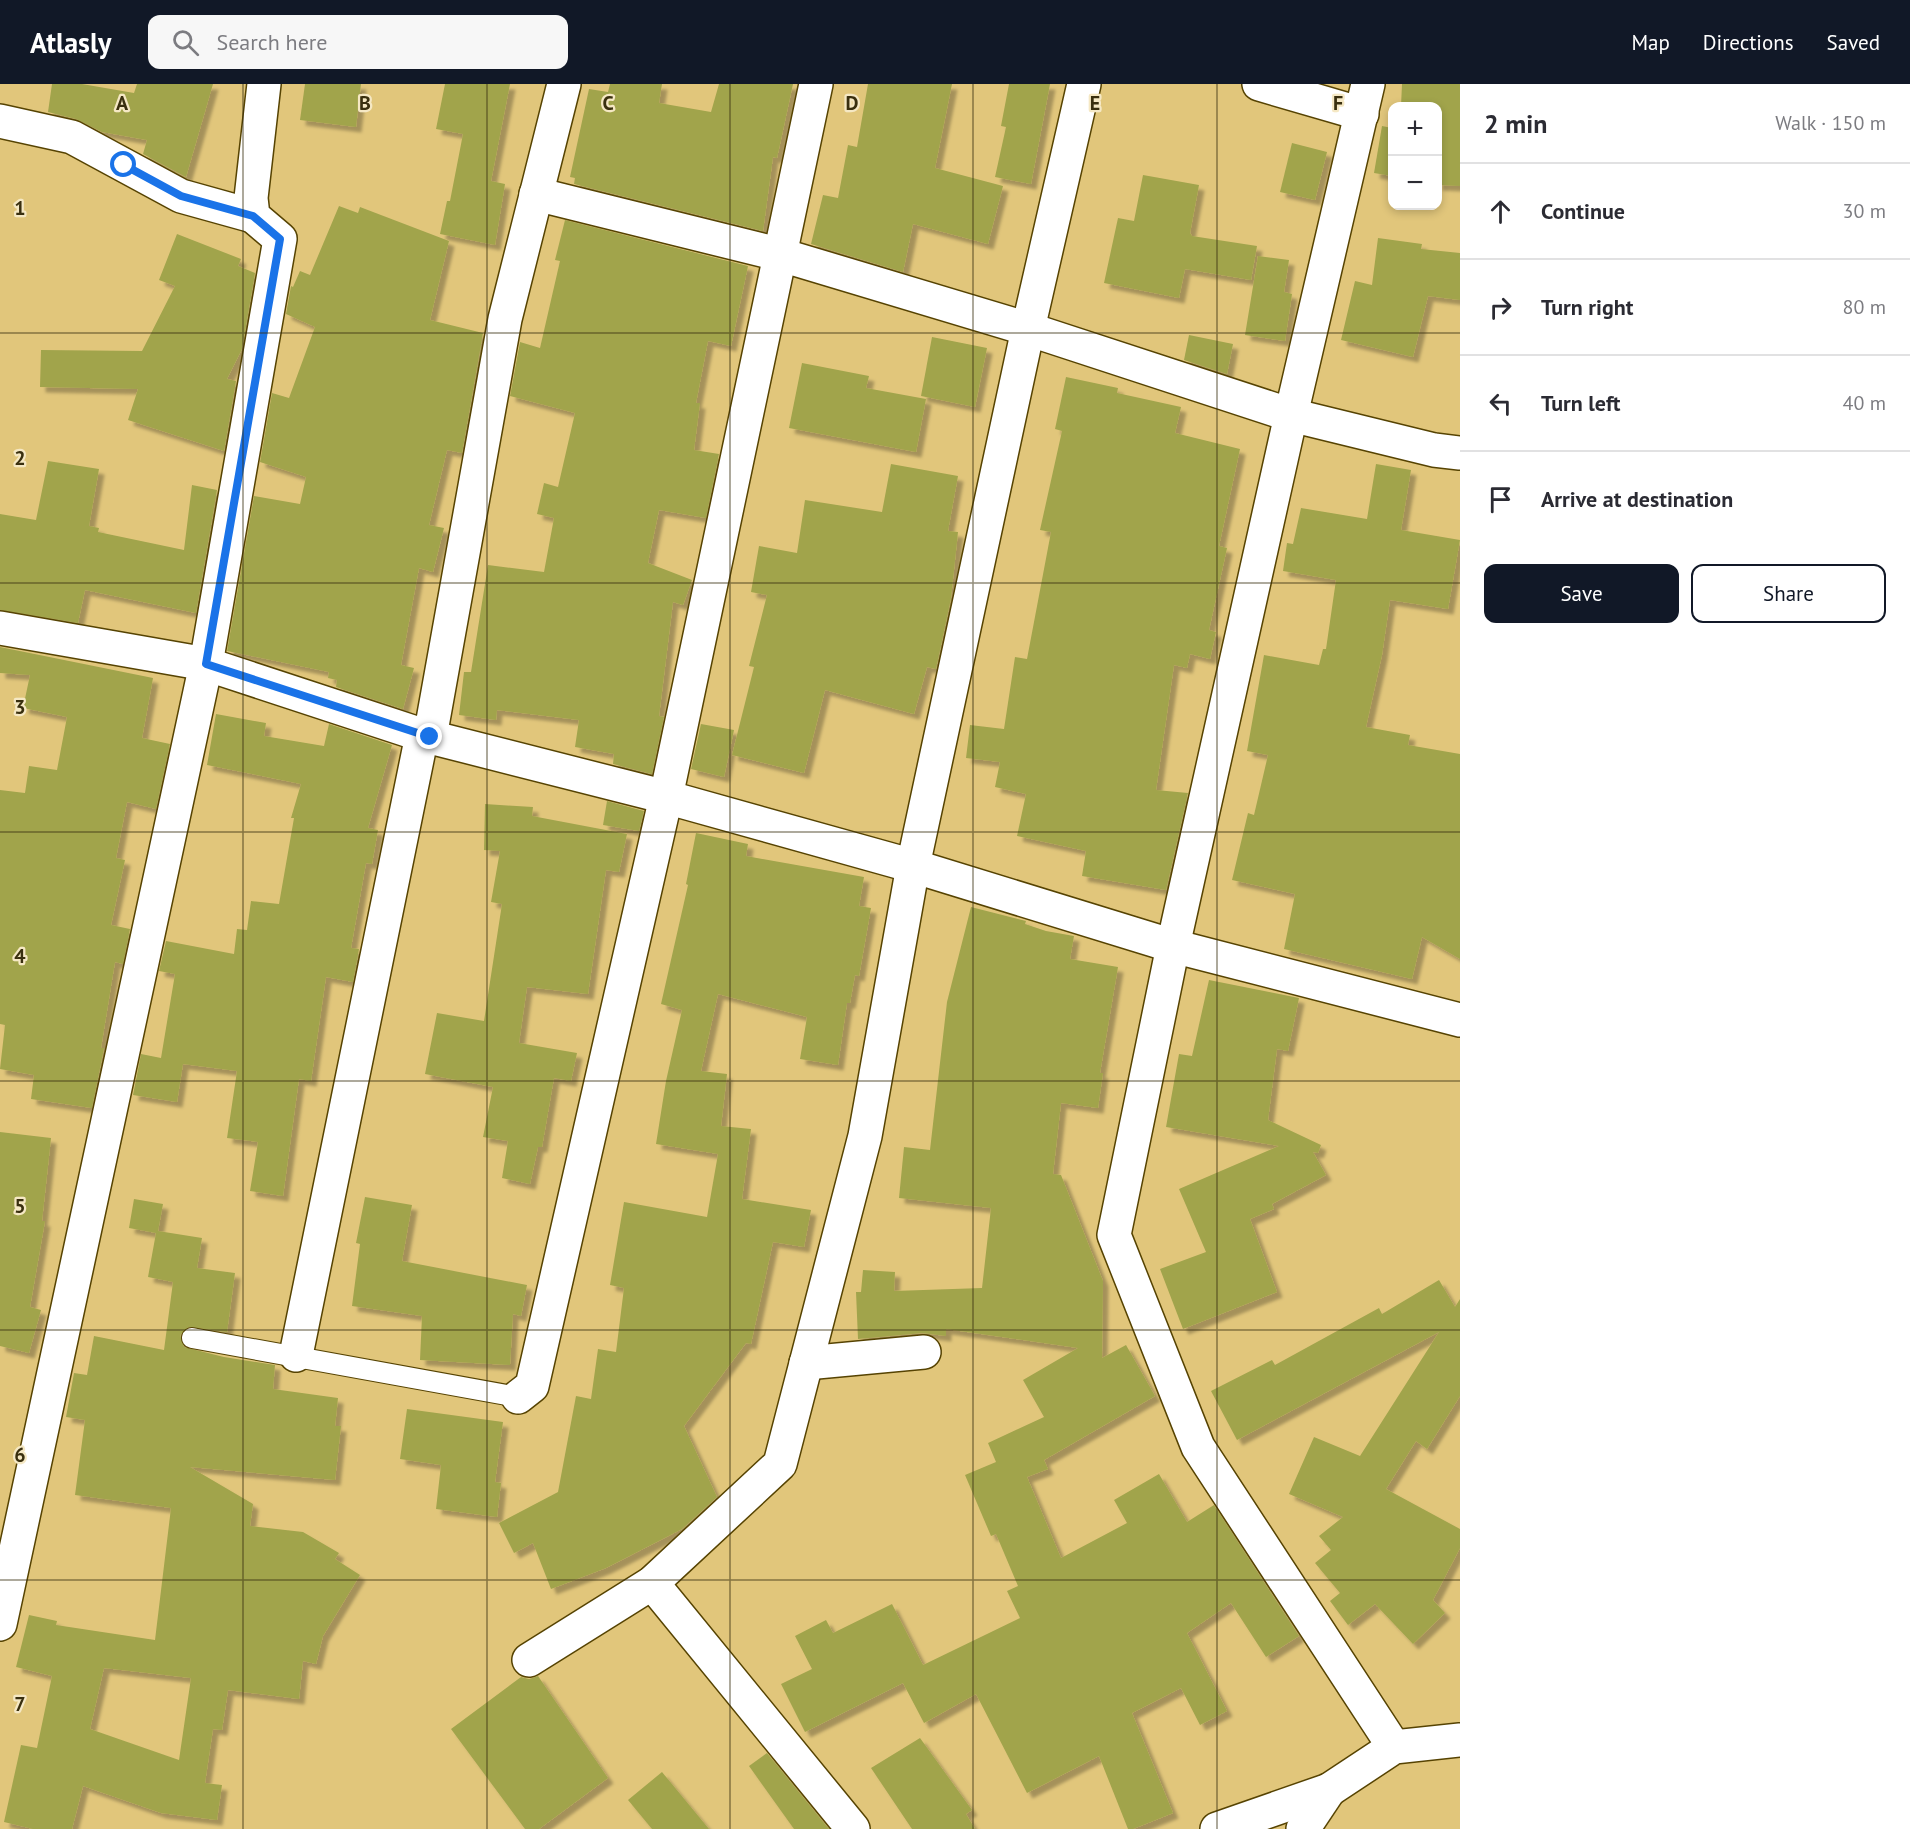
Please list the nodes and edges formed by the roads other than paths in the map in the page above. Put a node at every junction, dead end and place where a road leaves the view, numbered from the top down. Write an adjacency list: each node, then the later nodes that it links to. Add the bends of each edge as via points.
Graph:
1 (264, 84): 9 (street, via 251,198)
2 (564, 84): 8 (street)
3 (816, 84): 10 (street)
4 (1084, 84): 11 (street)
5 (1259, 84): 6 (street)
6 (1365, 99): 12 (street)
7 (0, 121): 9 (street, via 72,137 181,196)
8 (536, 194): 10 (street); 16 (street, via 505,320)
9 (253, 216): 15 (street, via 280,239)
10 (778, 254): 11 (street); 17 (street)
11 (1028, 329): 12 (street); 18 (street)
12 (1291, 415): 13 (street); 19 (street)
13 (1460, 453)
14 (0, 628): 15 (street)
15 (206, 664): 16 (street); 27 (street)
16 (426, 736): 17 (street); 23 (street)
17 (666, 796): 18 (street); 25 (street, via 532,1386)
18 (913, 866): 19 (street); 24 (street, via 865,1136)
19 (1173, 946): 20 (street); 30 (street, via 1114,1235 1198,1447)
20 (1460, 1020)
21 (192, 1338): 23 (lane)
22 (924, 1352): 24 (street)
23 (296, 1356): 25 (lane)
24 (806, 1363): 26 (street, via 780,1464)
25 (518, 1397)
26 (652, 1583): 28 (street); 32 (street)
27 (0, 1624)
28 (529, 1660)
29 (1460, 1740): 30 (street)
30 (1394, 1747): 31 (street)
31 (1329, 1790): 33 (street); 34 (street)
32 (853, 1829)
33 (1217, 1829)
34 (1304, 1829)

